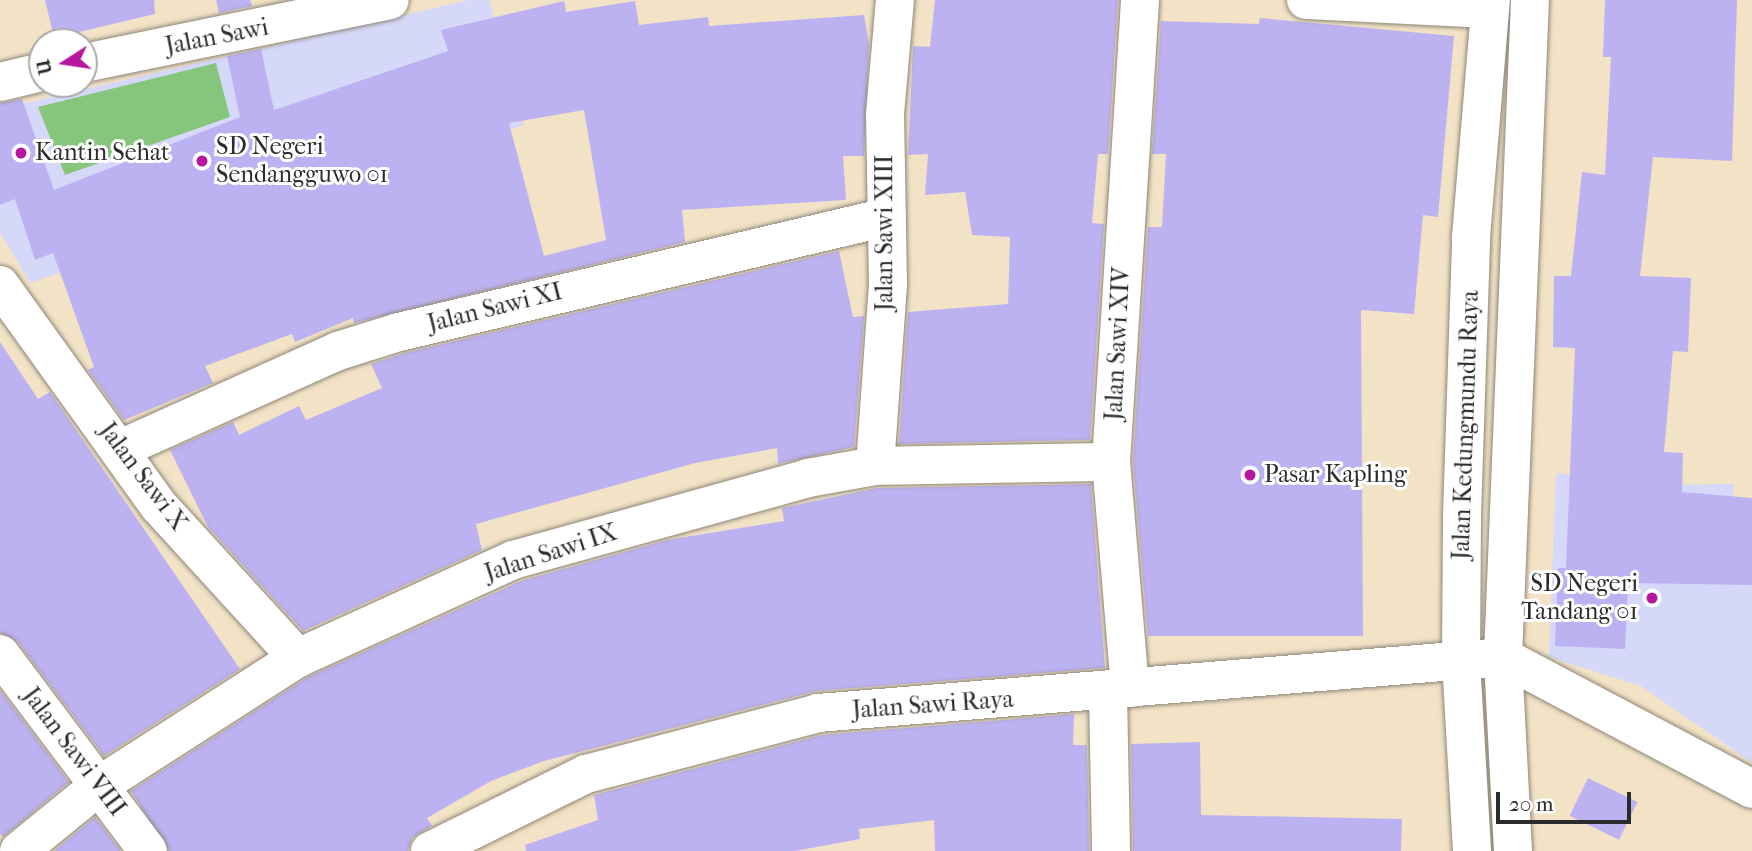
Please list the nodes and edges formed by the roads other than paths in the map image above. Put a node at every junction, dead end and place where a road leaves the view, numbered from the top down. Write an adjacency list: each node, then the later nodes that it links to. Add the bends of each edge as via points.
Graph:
1 (390, 0): 7 (street, Jalan Sawi)
2 (895, 0): 10 (street, Jalan Sawi XIII, via 885,114)
3 (1140, 0): 13 (street, Jalan Sawi XIV)
4 (1306, 0): 6 (street)
5 (1530, 0): 16 (street, Jalan Kedungmundu Raya)
6 (1490, 4): 18 (street, Jalan Kedungmundu Raya, via 1471,237)
7 (98, 60)
8 (28, 75): 9 (street)
9 (0, 82)
10 (887, 217): 12 (street, Jalan Sawi XI, via 399,332 338,351); 14 (street, Jalan Sawi XIII)
11 (0, 285): 12 (street, Jalan Sawi X)
12 (120, 449): 17 (street, Jalan Sawi X, via 159,506)
13 (1111, 462): 14 (street, Jalan Sawi IX); 19 (street, Jalan Sawi XIV)
14 (874, 466): 17 (street, Jalan Sawi IX, via 808,478 513,560)
15 (0, 654): 20 (street, Jalan Sawi VIII)
16 (1503, 657): 18 (street, Jalan Sawi Raya); 21 (street); 27 (street, Jalan Kedungmundu Raya)
17 (298, 658): 20 (street, Jalan Sawi IX)
18 (1461, 661): 19 (street, Jalan Sawi Raya); 26 (street, Jalan Kedungmundu Raya)
19 (1119, 690): 24 (street, Jalan Sawi Raya, via 818,713 586,774); 25 (street, Jalan Sawi XIV)
20 (100, 785): 22 (street, Jalan Sawi IX); 23 (street, Jalan Sawi VIII)
21 (1752, 789)
22 (19, 851)
23 (148, 851)
24 (430, 851)
25 (1111, 851)
26 (1472, 851)
27 (1513, 851)

